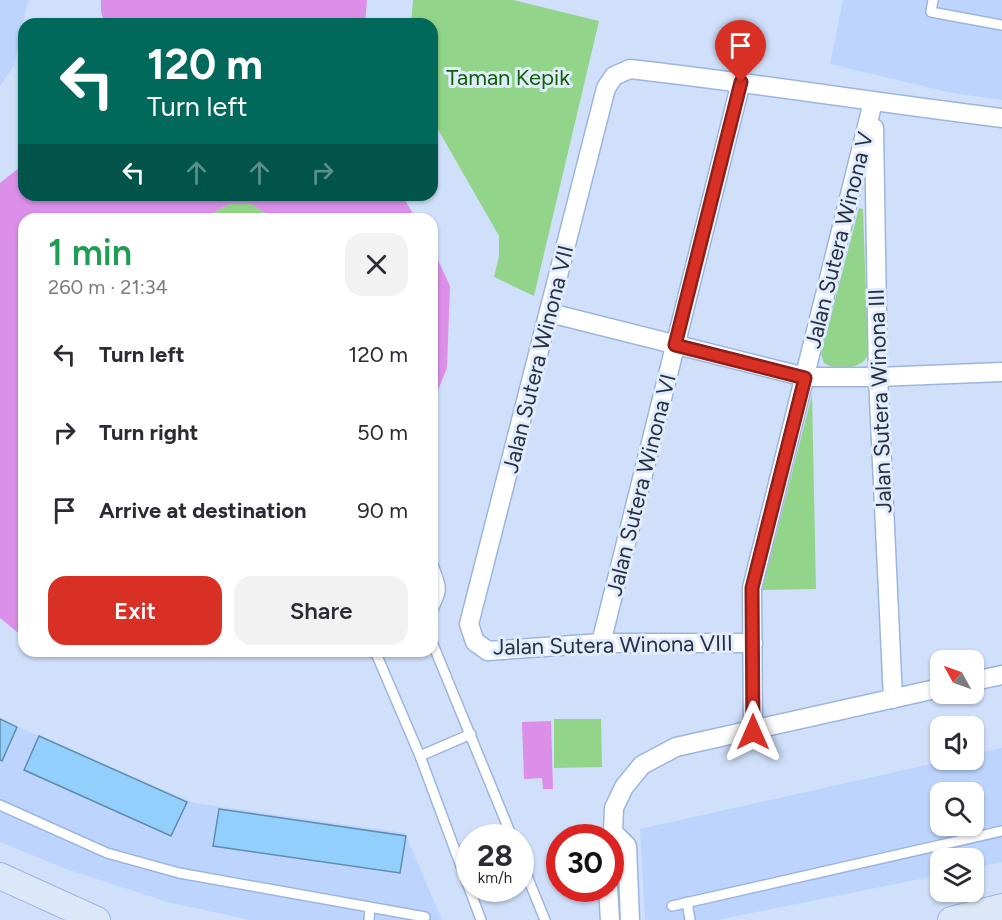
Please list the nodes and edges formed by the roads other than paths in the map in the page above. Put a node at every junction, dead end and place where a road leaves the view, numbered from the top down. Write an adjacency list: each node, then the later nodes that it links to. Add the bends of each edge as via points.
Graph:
1 (933, 0): 2 (lane, via 931,12)
2 (1002, 25)
3 (741, 82): 4 (street); 6 (street, Jalan Sutera Winona VII, via 630,69 614,76 606,88); 7 (street, Jalan Sutera Winona VI)
4 (873, 102): 5 (street); 9 (street, Jalan Sutera Winona III); 10 (street, Jalan Sutera Winona V)
5 (1002, 118)
6 (550, 313): 7 (street); 13 (street, Jalan Sutera Winona VII, via 469,624)
7 (675, 345): 10 (street); 14 (street, Jalan Sutera Winona VI)
8 (1002, 372): 9 (street)
9 (878, 377): 10 (street); 21 (street, Jalan Sutera Winona III)
10 (805, 378): 15 (street, Jalan Sutera Winona V, via 752,588)
11 (438, 578): 12 (lane, via 442,589)
12 (438, 600)
13 (475, 642): 14 (street, Jalan Sutera Winona VIII, via 488,651)
14 (601, 643): 15 (street, Jalan Sutera Winona VIII)
15 (753, 643): 22 (street, Jalan Sutera Winona V)
16 (438, 656): 23 (lane)
17 (378, 657): 24 (lane)
18 (1002, 675): 19 (street)
19 (984, 679)
20 (930, 690): 21 (street)
21 (892, 699): 22 (street)
22 (753, 732): 27 (street, via 676,747 642,765 624,787 614,808)
23 (471, 734): 24 (lane); 26 (lane)
24 (420, 756): 40 (lane)
25 (0, 805): 35 (lane, via 107,853 179,873)
26 (507, 824)
27 (613, 824)
28 (1002, 831): 33 (lane)
29 (624, 844): 43 (street)
30 (0, 876): 38 (street)
31 (534, 893): 41 (lane)
32 (609, 902): 42 (street)
33 (687, 902): 34 (lane); 44 (lane)
34 (672, 906)
35 (369, 907): 37 (lane); 39 (lane)
36 (989, 913): 45 (street)
37 (425, 917)
38 (97, 920)
39 (369, 920)
40 (481, 920)
41 (545, 920)
42 (610, 920)
43 (630, 920)
44 (690, 920)
45 (951, 920)

